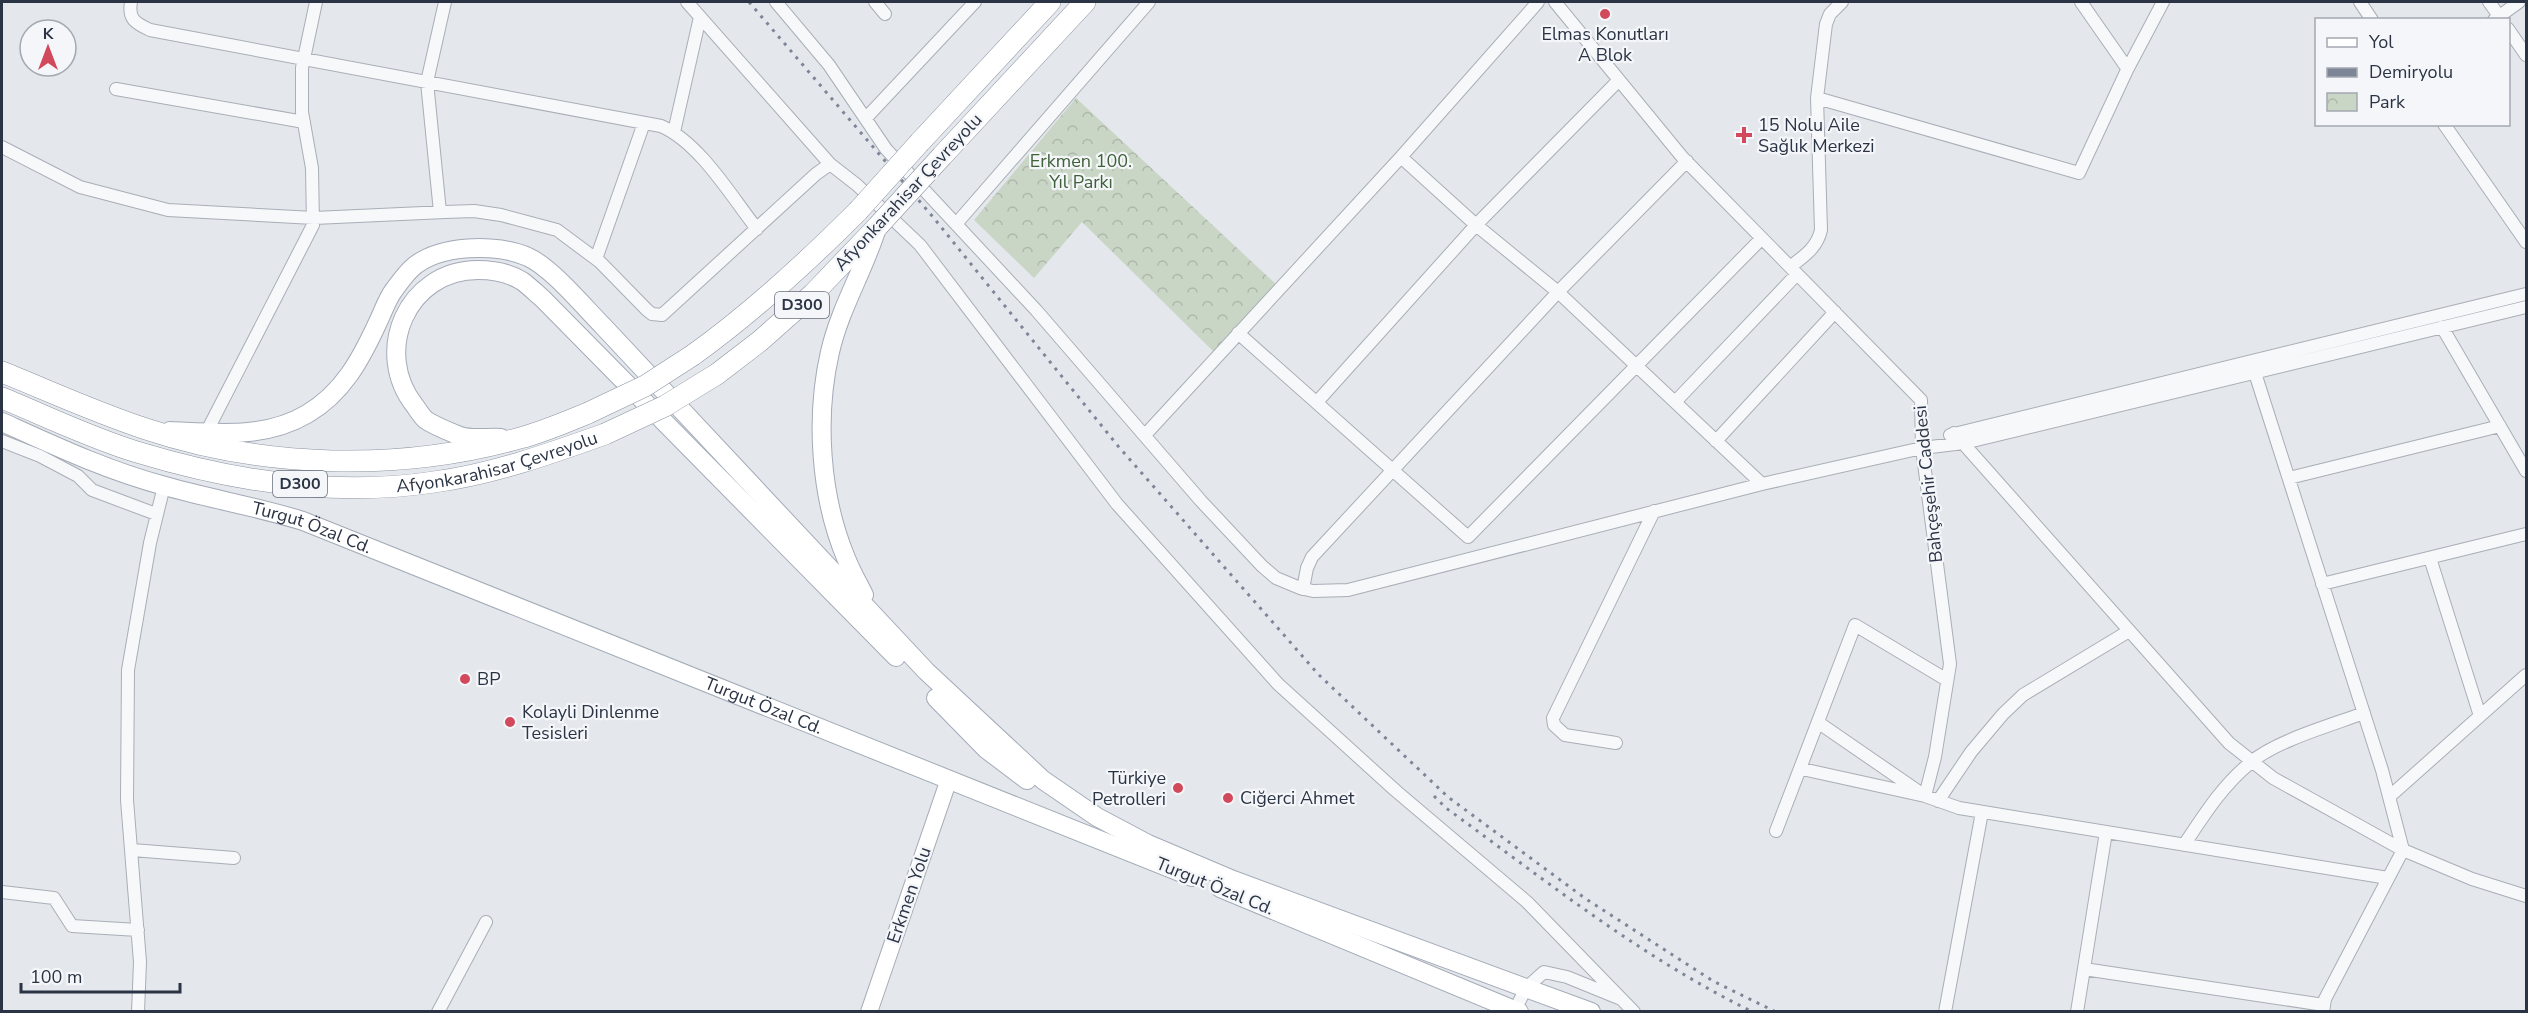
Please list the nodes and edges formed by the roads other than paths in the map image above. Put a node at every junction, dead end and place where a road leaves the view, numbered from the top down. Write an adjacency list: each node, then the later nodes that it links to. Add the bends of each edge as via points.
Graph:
1 (130, 2): 25 (street, via 130,18 150,30)
2 (316, 2): 25 (street)
3 (445, 2): 28 (street)
4 (687, 2): 20 (street)
5 (776, 2): 31 (street, via 830,65)
6 (875, 2): 19 (street)
7 (975, 2): 31 (street)
8 (1050, 2): 68 (highway, Afyonkarahisar Çevreyolu / D300, bridge, via 858,211 741,321 645,386 588,413)
9 (1085, 2): 44 (highway, Afyonkarahisar Çevreyolu / D300, bridge)
10 (1149, 2): 42 (street)
11 (1538, 2): 37 (street)
12 (1555, 2): 27 (street, Bahçeşehir Caddesi)
13 (1842, 2): 30 (street, via 1826,24)
14 (2081, 2): 26 (street)
15 (2163, 2): 26 (street)
16 (2360, 2): 21 (street)
17 (2489, 2): 22 (street)
18 (2519, 2): 22 (street)
19 (885, 14)
20 (700, 17): 35 (street); 39 (street)
21 (2371, 18)
22 (2498, 18)
23 (2510, 32): 24 (street)
24 (2526, 55)
25 (303, 59): 28 (street); 32 (street)
26 (2127, 68): 30 (street, via 2079,173)
27 (1619, 80): 38 (street, Bahçeşehir Caddesi); 43 (street)
28 (427, 82): 33 (street); 40 (street)
29 (116, 89): 32 (street)
30 (1817, 98): 49 (street, via 1821,230 1812,249)
31 (866, 117): 42 (street, via 886,149)
32 (304, 122): 41 (street, via 312,168)
33 (644, 123): 35 (street); 48 (street)
34 (2445, 126): 47 (street)
35 (674, 132): 45 (street, via 697,153)
36 (2, 147): 41 (street, via 80,187 168,210)
37 (1401, 157): 43 (street); 55 (street)
38 (1686, 161): 46 (street, Bahçeşehir Caddesi); 50 (street)
39 (830, 164): 45 (street); 113 (street, via 920,245 1117,504 1278,684 1527,902)
40 (440, 212): 41 (street); 48 (street, via 501,215 557,230)
41 (314, 218): 65 (street)
42 (956, 224): 67 (street)
43 (1476, 225): 50 (street); 60 (street)
44 (878, 226): 59 (highway, Afyonkarahisar Çevreyolu / D300, bridge, via 813,294 760,341 665,406 605,434 501,469 434,483 373,488 284,483 219,474 135,451); 84 (main road, via 830,351 822,413 832,514 845,557)
45 (757, 230): 48 (street, via 662,315 646,310)
46 (1761, 238): 49 (street, Bahçeşehir Caddesi); 56 (street)
47 (2526, 242)
48 (596, 259)
49 (1794, 270): 53 (street, Bahçeşehir Caddesi); 61 (street)
50 (1558, 292): 56 (street); 73 (street)
51 (2526, 294): 66 (street)
52 (2526, 307): 54 (street)
53 (1835, 312): 70 (street); 72 (street, Bahçeşehir Caddesi, via 1921,400)
54 (2442, 327): 58 (street); 63 (street)
55 (1238, 333): 60 (street); 67 (street)
56 (1636, 366): 61 (street); 73 (street, via 1468,537)
57 (2, 372): 64 (highway, D300)
58 (2255, 373): 71 (street); 75 (street)
59 (2, 398)
60 (1317, 402): 73 (street)
61 (1675, 402): 70 (street)
62 (2, 422): 77 (main road, Turgut Özal Cd., via 79,457)
63 (2500, 426): 74 (street); 75 (street)
64 (145, 429): 65 (main road); 68 (highway, Afyonkarahisar Çevreyolu / D300, via 201,445 323,459 446,454)
65 (206, 433): 84 (main road, via 243,434 276,427 307,414 352,374 393,291 413,267 443,252 473,248 505,250 530,258 562,284)
66 (1954, 433): 71 (street); 72 (street)
67 (1145, 435): 83 (street, via 1262,566 1276,578)
68 (520, 438): 102 (main road, via 462,437 426,420 404,393 396,350 399,329 407,309 421,291 442,277 468,270 495,270 521,281 986,748 1052,800)
69 (2, 441): 79 (street, via 78,476 92,490)
70 (1716, 441): 76 (street)
71 (1964, 443): 72 (street); 85 (street)
72 (1922, 448): 76 (street); 87 (street, Bahçeşehir Caddesi, via 1950,664)
73 (1394, 471): 83 (street, via 1312,557)
74 (2526, 471)
75 (2289, 478): 82 (street)
76 (1762, 484): 78 (street)
77 (164, 486): 79 (street); 94 (main road, Turgut Özal Cd., via 303,521)
78 (1654, 511): 83 (street, via 1348,590); 91 (street, via 1553,718 1554,725 1565,735)
79 (156, 513): 103 (street, via 128,670 127,800)
80 (2526, 534): 81 (street)
81 (2430, 558): 82 (street); 89 (street)
82 (2322, 584): 88 (street)
83 (1303, 589)
84 (871, 613): 102 (main road, via 926,671 1043,780)
85 (2129, 631): 92 (street, via 2229,743); 97 (street, via 2023,695 1971,752)
86 (2526, 675): 89 (street)
87 (1947, 680): 90 (street, via 1855,626); 95 (street, Bahçeşehir Caddesi)
88 (2364, 713): 92 (street, via 2292,740); 96 (street)
89 (2480, 717): 96 (street)
90 (1819, 723): 93 (street); 95 (street)
91 (1616, 743)
92 (2252, 761): 101 (street, via 2216,796); 104 (street, via 2273,778)
93 (1802, 769): 95 (street); 99 (street)
94 (949, 779): 102 (main road, Turgut Özal Cd.); 117 (street, Erkmen Yolu)
95 (1925, 796): 97 (street)
96 (2389, 797): 104 (street)
97 (1938, 801): 98 (street)
98 (1982, 812): 100 (street); 121 (street)
99 (1776, 831)
100 (2106, 832): 101 (street); 111 (street)
101 (2184, 844): 106 (street)
102 (1142, 849): 112 (main road, Turgut Özal Cd.); 118 (main road, Turgut Özal Cd.)
103 (132, 850): 105 (street); 110 (street)
104 (2403, 850): 106 (street); 107 (street, via 2472,879)
105 (234, 858)
106 (2388, 878): 114 (street)
107 (2524, 891)
108 (2, 892): 110 (street, via 54,898 72,926)
109 (486, 922): 116 (street)
110 (138, 930): 115 (street)
111 (2084, 969): 114 (street); 122 (street)
112 (1526, 988): 113 (street, via 1544,972); 118 (street); 119 (main road, Turgut Özal Cd.)
113 (1624, 1000): 120 (street)
114 (2323, 1008)
115 (138, 1011)
116 (438, 1011)
117 (869, 1011)
118 (1517, 1011)
119 (1591, 1011)
120 (1634, 1011)
121 (1945, 1011)
122 (2077, 1011)

